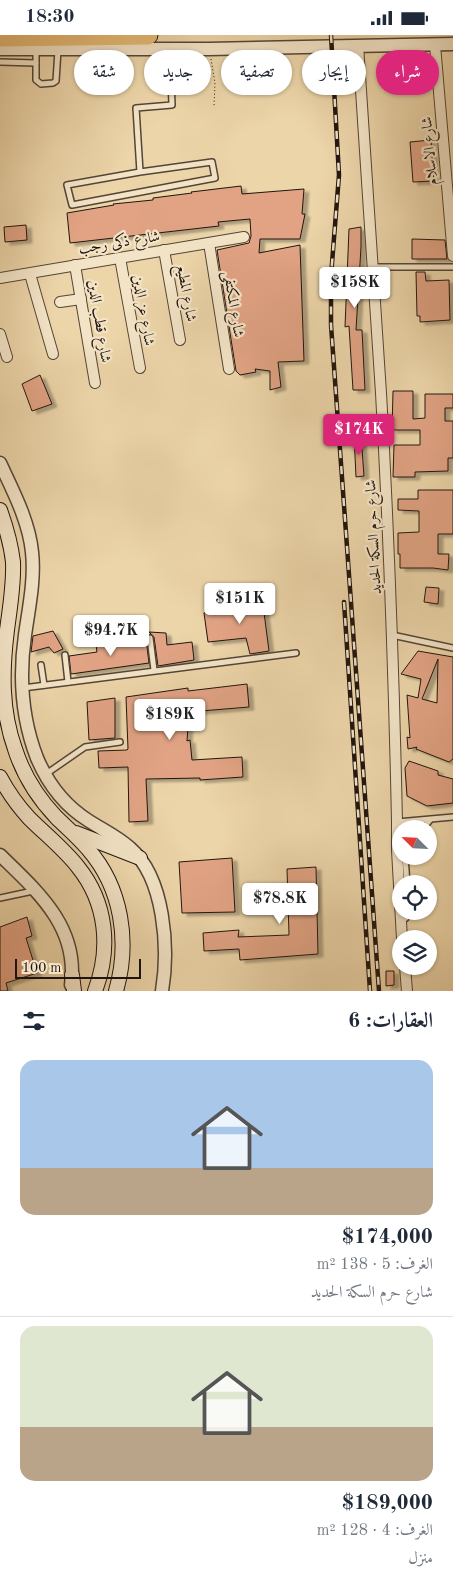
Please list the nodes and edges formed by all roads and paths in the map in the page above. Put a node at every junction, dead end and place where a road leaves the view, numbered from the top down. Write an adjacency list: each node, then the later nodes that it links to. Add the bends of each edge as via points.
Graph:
1 (148, 35): 2 (highway)
2 (0, 37)
3 (453, 44): 5 (street)
4 (358, 45): 5 (street); 10 (street); 23 (street, شارع حرم السكة الحديد)
5 (435, 45): 15 (street, شارع الاسلام)
6 (0, 49): 7 (street)
7 (36, 49): 8 (street); 12 (lane)
8 (58, 49): 9 (street); 12 (lane, via 55,83 41,84 37,81)
9 (170, 49): 10 (street); 14 (lane, via 172,105 136,108)
10 (209, 49): 13 (path, via 215,83)
11 (0, 62): 12 (lane)
12 (36, 63)
13 (214, 106)
14 (140, 172): 14 (lane, via 67,185 72,205 215,179 212,163)
15 (451, 205): 16 (street, شارع الاسلام)
16 (452, 230): 20 (street, شارع الاسلام)
17 (244, 237): 18 (street, شارع ذكى رجب)
18 (209, 243): 19 (street, شارع ذكى رجب); 34 (street, شارع المكتفى)
19 (164, 250): 21 (street, شارع ذكى رجب); 30 (street, شارع المطيع)
20 (453, 256)
21 (120, 257): 22 (street, شارع ذكى رجب); 33 (street, شارع عز الدين)
22 (76, 265): 25 (street, شارع ذكى رجب); 27 (street, شارع قطب الدين)
23 (373, 267): 24 (lane); 42 (street, شارع حرم السكة الحديد)
24 (453, 267)
25 (30, 274): 26 (street, شارع ذكى رجب); 31 (street)
26 (0, 278)
27 (81, 299): 28 (street); 35 (street, شارع قطب الدين)
28 (60, 302)
29 (0, 334): 32 (street)
30 (180, 340)
31 (53, 354)
32 (6, 357)
33 (140, 368)
34 (229, 369)
35 (95, 383)
36 (0, 463): 51 (street, via 26,524 33,553)
37 (0, 510): 38 (main road)
38 (5, 525): 39 (main road); 41 (main road, via 13,561)
39 (0, 538)
40 (0, 566): 41 (main road)
41 (12, 580): 58 (main road, via 4,673 4,704 10,735 20,764 32,785 46,805)
42 (392, 635): 44 (lane); 56 (street, شارع حرم السكة الحديد)
43 (150, 638): 48 (lane)
44 (453, 648)
45 (296, 653): 48 (lane)
46 (65, 655): 49 (lane)
47 (41, 665): 50 (lane)
48 (154, 670): 49 (lane)
49 (68, 682): 50 (lane)
50 (44, 685): 51 (lane)
51 (22, 688): 53 (street, via 29,731)
52 (120, 742): 53 (lane, via 85,747)
53 (45, 774): 60 (street, via 76,813 121,841)
54 (0, 777): 71 (main road, via 28,816 79,867 94,892 103,919 105,945)
55 (453, 817): 57 (lane)
56 (397, 820)
57 (430, 820)
58 (72, 831): 60 (main road); 72 (main road, via 101,866 118,907 123,951)
59 (0, 855): 62 (street)
60 (140, 859): 73 (street, via 162,914 165,948)
61 (398, 865): 65 (street, شارع حرم السكة الحديد)
62 (36, 890): 63 (lane); 67 (street, via 52,908 63,929)
63 (0, 898)
64 (404, 920): 65 (lane)
65 (401, 922): 66 (street, شارع حرم السكة الحديد)
66 (401, 930)
67 (72, 975): 69 (street); 70 (main road)
68 (406, 975): 74 (street)
69 (69, 991)
70 (74, 991)
71 (95, 991)
72 (116, 991)
73 (162, 991)
74 (407, 991)

